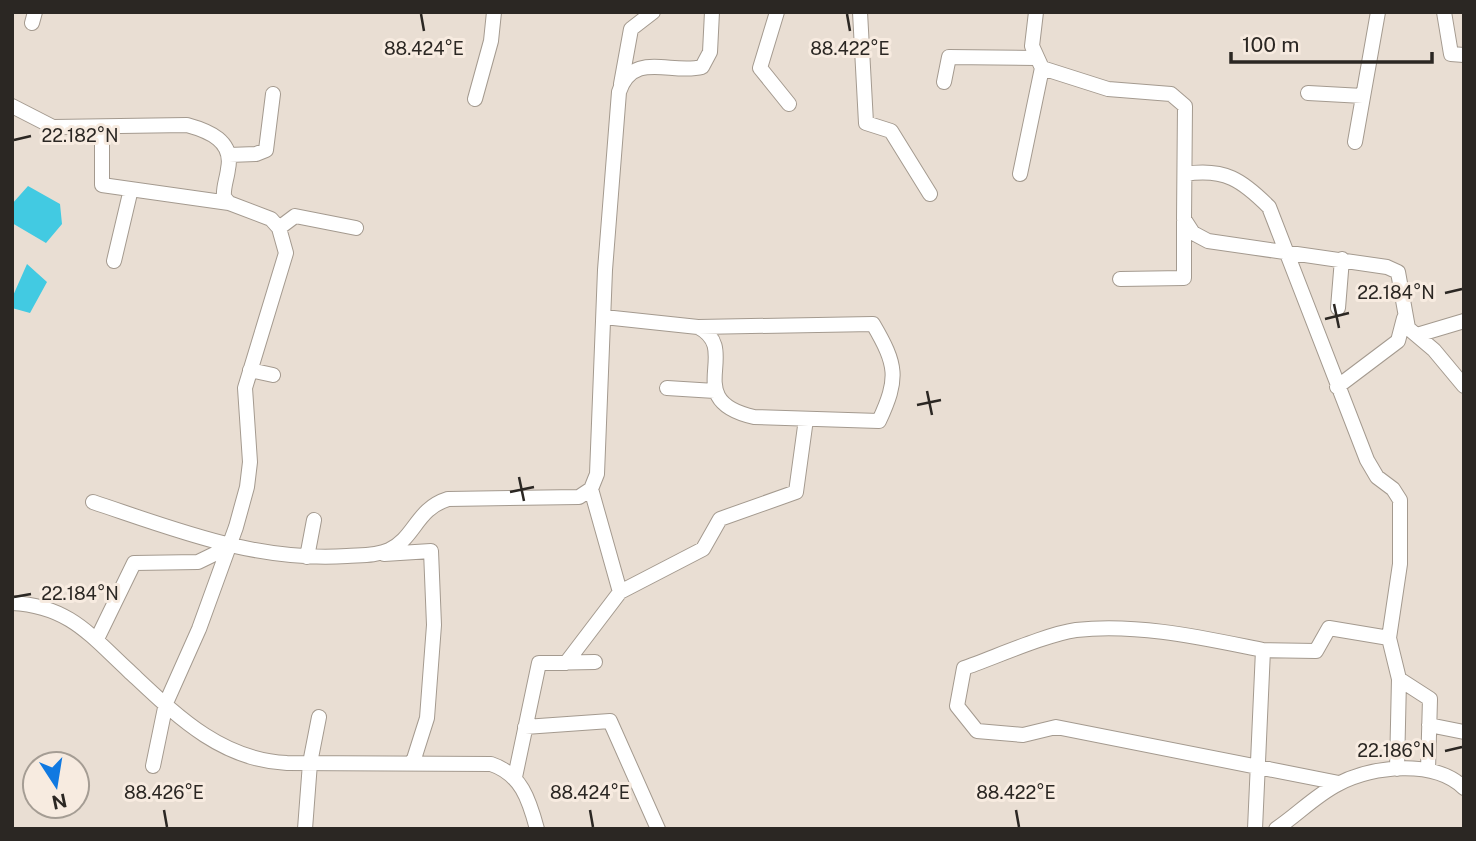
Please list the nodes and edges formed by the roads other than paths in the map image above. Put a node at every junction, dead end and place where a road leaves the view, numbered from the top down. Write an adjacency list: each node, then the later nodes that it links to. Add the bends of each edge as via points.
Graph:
1 (494, 12): 16 (street)
2 (653, 12): 12 (street, via 631,29)
3 (712, 12): 12 (street, via 710,52 702,67 636,68 624,77)
4 (777, 12): 17 (street, via 760,68)
5 (860, 12): 25 (street, via 866,123 891,131)
6 (1036, 12): 10 (street, via 1032,46)
7 (1378, 12): 15 (street)
8 (1444, 12): 9 (street, via 1451,54)
9 (1464, 55)
10 (1039, 63): 11 (street, via 949,57); 22 (street); 23 (street, via 1108,89 1171,94 1180,99 1186,117)
11 (944, 82)
12 (620, 92): 35 (street)
13 (1308, 93): 15 (street)
14 (273, 94): 21 (street, via 266,149)
15 (1363, 96): 20 (street)
16 (475, 99)
17 (789, 104)
18 (12, 107): 19 (street, via 54,127)
19 (102, 127): 21 (street, via 187,125 218,138); 24 (street, via 102,185)
20 (1355, 142)
21 (229, 155): 26 (street, via 223,190)
22 (1020, 174)
23 (1185, 174): 27 (street); 30 (street, via 1206,171 1242,181 1269,207)
24 (131, 188): 26 (street); 32 (street)
25 (930, 194)
26 (229, 203): 28 (street, via 271,219)
27 (1185, 219): 30 (street, via 1193,233 1208,240); 33 (street, via 1184,278)
28 (279, 228): 29 (street, via 295,216); 40 (street, via 286,253 284,265)
29 (356, 228)
30 (1285, 250): 31 (street); 43 (street)
31 (1342, 259): 34 (street); 36 (street, via 1398,272)
32 (114, 261)
33 (1120, 279)
34 (1338, 308)
35 (604, 317): 38 (street); 47 (street, via 597,474)
36 (1404, 318): 39 (street); 43 (street, via 1398,341)
37 (1464, 321): 39 (street)
38 (698, 327): 45 (street, via 709,332 715,344); 46 (street, via 873,324 891,355 892,391 879,421)
39 (1418, 335): 42 (street)
40 (250, 370): 41 (street); 50 (street, via 245,399 250,462)
41 (273, 376)
42 (1464, 386)
43 (1337, 387): 55 (street, via 1367,460 1400,500 1400,564)
44 (667, 388): 45 (street)
45 (715, 391): 46 (street, via 725,407 736,413)
46 (806, 419): 53 (street, via 796,492 720,519 703,549)
47 (591, 489): 51 (street, via 579,497 441,502 421,514 404,539); 53 (street)
48 (93, 502): 50 (street)
49 (314, 520): 52 (street)
50 (229, 547): 52 (street); 56 (street, via 198,562 134,563); 61 (street)
51 (375, 554): 52 (street); 66 (street, via 431,551 434,625 427,718)
52 (307, 557)
53 (621, 592): 59 (street)
54 (12, 603): 56 (street, via 59,612)
55 (1389, 638): 57 (street, via 1329,628 1316,651); 60 (street)
56 (97, 639): 61 (street)
57 (1263, 650): 69 (street); 69 (street, via 1125,629 1074,630 964,668 957,706 977,731 1023,735 1056,727)
58 (595, 662): 59 (street)
59 (566, 663): 64 (street, via 539,663)
60 (1399, 679): 63 (street, via 1430,699); 70 (street)
61 (166, 703): 67 (street, via 189,725 239,756 264,762); 68 (street)
62 (319, 717): 67 (street)
63 (1429, 725): 65 (street); 71 (street)
64 (525, 727): 72 (street); 77 (street, via 610,721)
65 (1464, 732)
66 (413, 762): 67 (street); 72 (street, via 491,764)
67 (310, 763): 75 (street)
68 (153, 766)
69 (1258, 767): 73 (street); 78 (street)
70 (1397, 769): 71 (street); 73 (street)
71 (1428, 770): 74 (street, via 1448,776)
72 (515, 777): 76 (street)
73 (1339, 783): 79 (street)
74 (1464, 788)
75 (305, 829)
76 (537, 829)
77 (657, 829)
78 (1255, 829)
79 (1276, 829)

